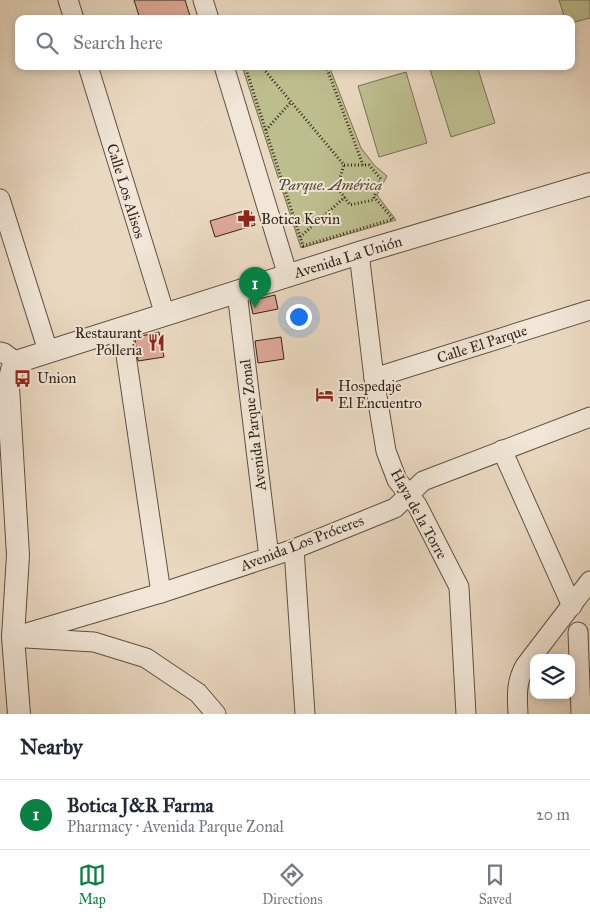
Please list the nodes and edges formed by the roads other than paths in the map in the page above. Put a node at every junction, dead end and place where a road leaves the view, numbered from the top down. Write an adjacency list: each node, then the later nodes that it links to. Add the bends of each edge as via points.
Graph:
1 (68, 0): 3 (street)
2 (203, 0): 4 (street)
3 (73, 15)
4 (208, 15)
5 (89, 70): 13 (street, Calle Los Alisos)
6 (225, 70): 10 (street)
7 (590, 184): 9 (street, Avenida La Unión)
8 (0, 199): 15 (street)
9 (359, 254): 10 (street, Avenida La Unión); 17 (street, Haya de la Torre)
10 (288, 276): 11 (street, Avenida La Unión)
11 (237, 292): 13 (street, Avenida La Unión); 23 (street, Avenida Parque Zonal)
12 (590, 310): 17 (street, Calle El Parque)
13 (165, 315): 14 (street, Avenida La Unión)
14 (122, 328): 15 (street, Avenida La Unión); 25 (street)
15 (48, 351): 16 (street, Avenida La Unión)
16 (8, 357): 20 (street, via 12,370 8,387)
17 (374, 378): 21 (street, Haya de la Torre, via 386,451 397,480)
18 (590, 417): 19 (street, Avenida Los Próceres)
19 (502, 450): 21 (street, Avenida Los Próceres, via 423,480); 26 (street)
20 (6, 477): 28 (street, via 18,555)
21 (409, 495): 22 (street, Avenida Los Próceres, via 395,508); 32 (street, Haya de la Torre, via 459,588)
22 (294, 549): 23 (street, Avenida Los Próceres); 31 (street)
23 (269, 557): 25 (street, Avenida Los Próceres)
24 (590, 581): 26 (street)
25 (162, 593): 28 (street, Avenida Los Próceres)
26 (568, 611): 27 (street); 33 (street, via 520,676)
27 (584, 638): 34 (street)
28 (6, 639): 29 (street); 30 (street, via 94,642 146,658 198,693)
29 (19, 714)
30 (216, 714)
31 (305, 714)
32 (466, 714)
33 (518, 714)
34 (580, 714)

